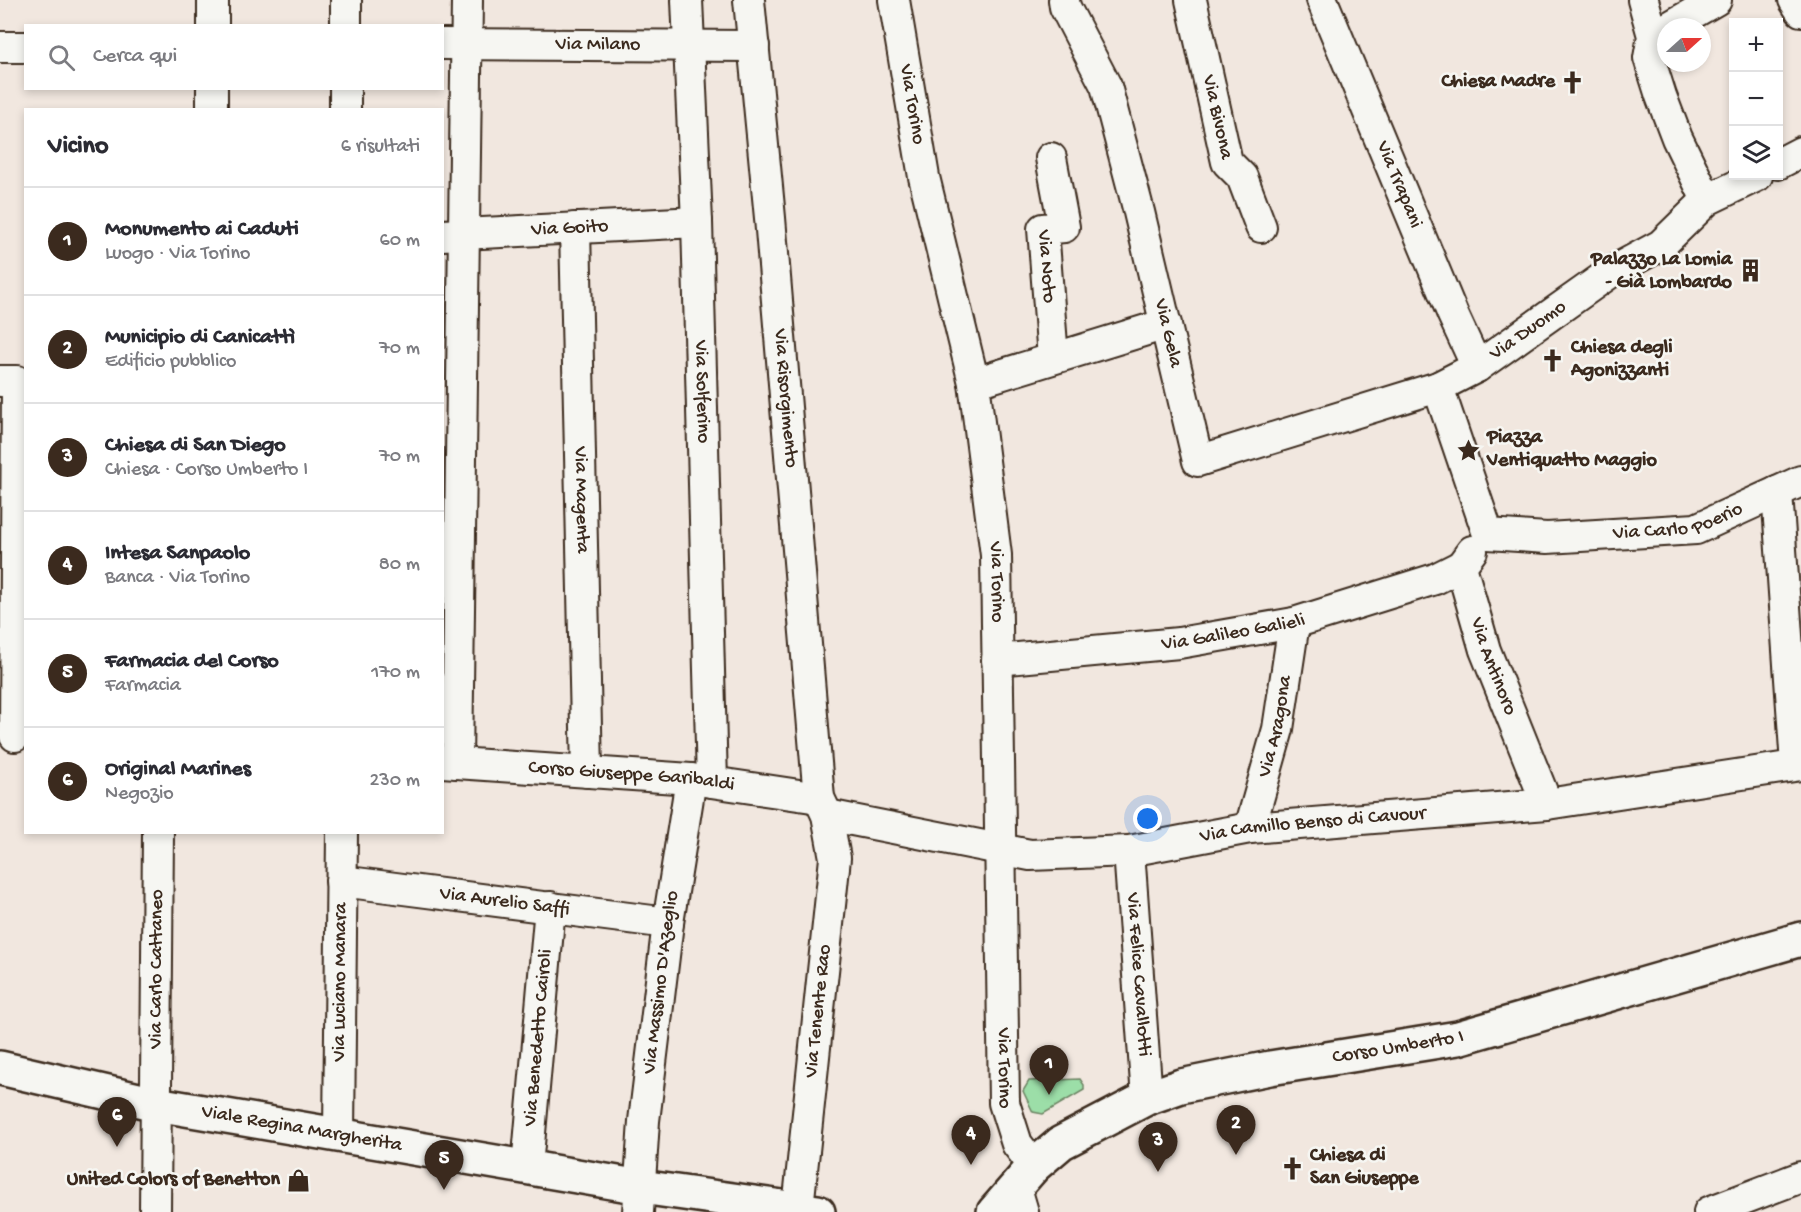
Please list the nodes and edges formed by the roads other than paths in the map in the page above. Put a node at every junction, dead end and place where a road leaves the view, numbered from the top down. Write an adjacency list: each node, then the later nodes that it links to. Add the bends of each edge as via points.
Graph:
1 (213, 0): 16 (street)
2 (346, 0): 17 (street)
3 (467, 0): 19 (street)
4 (687, 0): 20 (street, Via Solferino)
5 (749, 0): 21 (street, Via Risorgimento)
6 (894, 0): 40 (street, Via Torino, via 924,177)
7 (1064, 0): 37 (street, Via Gela, via 1106,86)
8 (1191, 0): 34 (street, Via Bivona, via 1227,162 1242,177)
9 (1322, 0): 39 (street, Via Trapani)
10 (1642, 0): 15 (street)
11 (1716, 0): 14 (street)
12 (1794, 0): 13 (street)
13 (1801, 11)
14 (1685, 18)
15 (1657, 22)
16 (213, 24)
17 (346, 24)
18 (1657, 43): 32 (street, via 1650,58 1661,96)
19 (454, 44): 20 (street, Via Milano); 36 (street)
20 (690, 46): 21 (street, Via Milano); 33 (street, Via Solferino)
21 (754, 46): 55 (street, Via Risorgimento)
22 (24, 47): 23 (street)
23 (0, 48)
24 (212, 90): 26 (street)
25 (345, 90): 27 (street)
26 (212, 108)
27 (345, 108)
28 (1801, 152): 30 (street)
29 (1051, 158): 38 (street, Via Noto, via 1064,227 1043,229)
30 (1783, 162)
31 (1749, 180): 32 (street, Via Duomo)
32 (1707, 200): 39 (street, Via Duomo, via 1661,245 1611,272)
33 (697, 222): 35 (street, Via Goito); 53 (street, Via Solferino)
34 (1261, 227)
35 (575, 228): 36 (street, Via Goito); 52 (street, Via Magenta)
36 (453, 234): 50 (street)
37 (1166, 324): 38 (street); 43 (street, Via Gela, via 1198,461)
38 (1053, 358): 40 (street)
39 (1477, 367): 41 (street, Via Duomo)
40 (974, 383): 48 (street, Via Torino, via 996,555)
41 (1438, 387): 43 (street, Via Duomo); 45 (street)
42 (15, 395): 49 (street)
43 (1408, 396)
44 (1789, 487): 45 (street, Via Carlo Poerio, via 1696,529 1547,538); 51 (street)
45 (1488, 534): 46 (street)
46 (1461, 566): 47 (street, Via Galileo Galieli, via 1435,579); 54 (street, Via Antinoro, via 1485,650)
47 (1294, 623): 48 (street, Via Galileo Galieli, via 1179,643); 56 (street, Via Aragona, via 1278,729)
48 (997, 660): 59 (street, Via Torino)
49 (14, 736)
50 (450, 763): 52 (street, Corso Giuseppe Garibaldi)
51 (1799, 765): 54 (street, Via Camillo Benso di Cavour)
52 (587, 772): 53 (street, Corso Giuseppe Garibaldi)
53 (702, 780): 55 (street, Corso Giuseppe Garibaldi); 63 (street, Via Massimo D'Azeglio)
54 (1547, 804): 56 (street, Via Camillo Benso di Cavour)
55 (823, 806): 59 (street, Via Camillo Benso di Cavour); 73 (street, Via Tenente Rao, via 835,858)
56 (1250, 828): 60 (street, Via Camillo Benso di Cavour)
57 (158, 834): 67 (street, Via Carlo Cattaneo)
58 (342, 834): 61 (street, Via Luciano Manara)
59 (999, 848): 60 (street, Via Camillo Benso di Cavour, via 1030,855); 71 (street, Via Torino, via 1004,1103)
60 (1129, 851): 66 (street, Via Felice Cavallotti)
61 (341, 881): 62 (street, Via Aurelio Saffi); 68 (street, Via Luciano Manara)
62 (550, 907): 63 (street, Via Aurelio Saffi); 69 (street, Via Benedetto Cairoli)
63 (668, 922): 72 (street, Via Massimo D'Azeglio, via 644,1121)
64 (1801, 939): 66 (street, Corso Umberto I, via 1458,1038 1270,1068 1181,1086)
65 (0, 1068): 67 (street, Viale Regina Margherita)
66 (1147, 1098): 71 (street, Corso Umberto I, via 1061,1143)
67 (156, 1104): 68 (street, Viale Regina Margherita); 74 (street, Via Carlo Cattaneo)
68 (339, 1134): 69 (street, Viale Regina Margherita)
69 (527, 1167): 72 (street, Viale Regina Margherita)
70 (1801, 1177): 76 (street)
71 (1025, 1189): 75 (street, Corso Umberto I)
72 (639, 1199): 73 (street, Viale Regina Margherita)
73 (808, 1210)
74 (155, 1212)
75 (994, 1212)
76 (1709, 1212)

